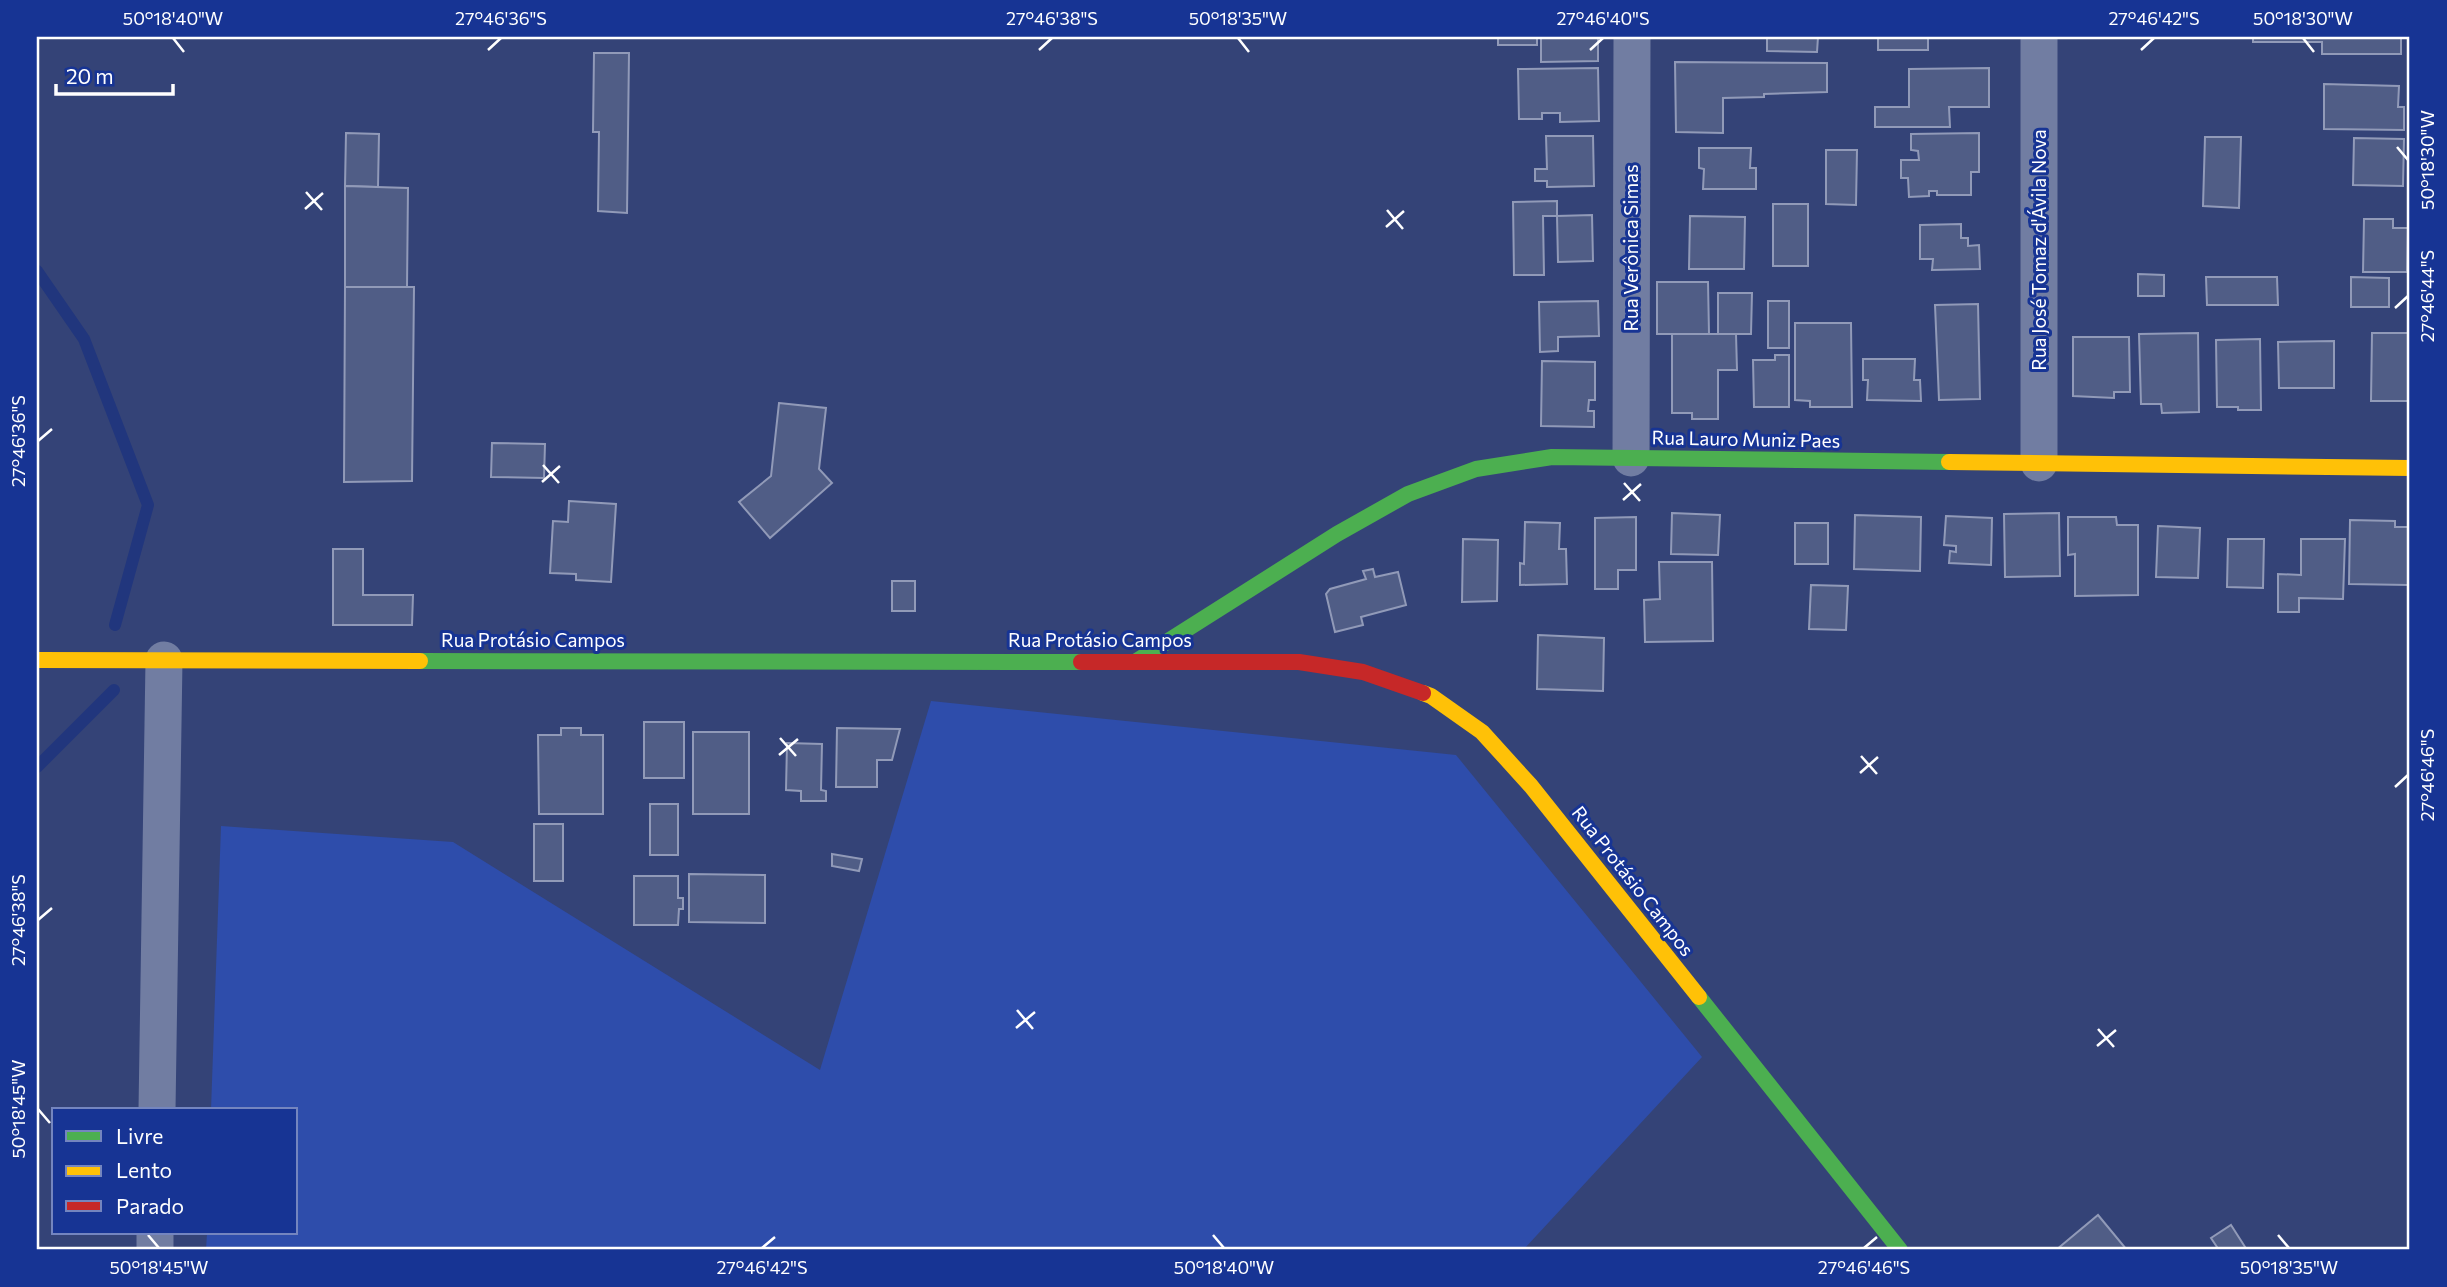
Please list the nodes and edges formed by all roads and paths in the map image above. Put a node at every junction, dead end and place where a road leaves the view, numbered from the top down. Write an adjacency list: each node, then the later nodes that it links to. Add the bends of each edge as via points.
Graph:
1 (1632, 37): 3 (street, Rua Verônica Simas)
2 (2039, 37): 4 (street, Rua José Tomaz d'Ávila Nova)
3 (1631, 458): 4 (street, Rua Lauro Muniz Paes); 8 (street, Rua Lauro Muniz Paes, via 1552,457 1476,469 1408,494)
4 (2039, 463): 5 (street, Rua Lauro Muniz Paes)
5 (2410, 468)
6 (37, 660): 7 (street, Rua Protásio Campos)
7 (164, 660): 8 (street, Rua Protásio Campos); 9 (street)
8 (1135, 662): 10 (street, Rua Protásio Campos, via 1299,662 1363,672 1431,696 1482,732 1531,786)
9 (157, 1108)
10 (1900, 1250)

